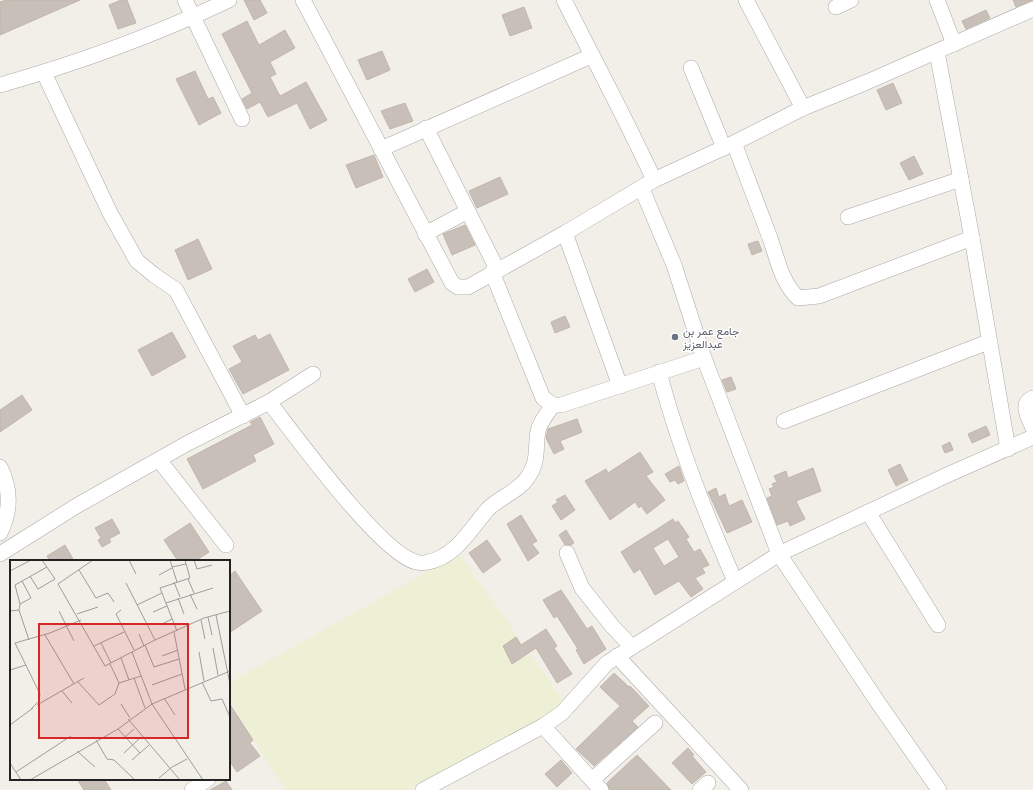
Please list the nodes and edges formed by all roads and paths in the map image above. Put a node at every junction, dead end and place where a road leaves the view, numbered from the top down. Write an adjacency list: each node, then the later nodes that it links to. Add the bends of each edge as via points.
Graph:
1 (185, 0): 10 (street)
2 (229, 0): 10 (street)
3 (303, 0): 21 (street)
4 (564, 0): 13 (street)
5 (746, 0): 17 (street)
6 (851, 0): 8 (street)
7 (937, 0): 11 (street)
8 (836, 7)
9 (1033, 9): 11 (street)
10 (194, 17): 15 (street); 18 (street)
11 (954, 44): 12 (street)
12 (937, 52): 17 (street); 22 (street)
13 (591, 56): 19 (street); 23 (street, via 630,128)
14 (691, 68): 20 (street)
15 (44, 73): 16 (street); 38 (street, via 110,212 137,261 176,290)
16 (0, 86)
17 (803, 108): 20 (street)
18 (242, 119)
19 (426, 128): 21 (street); 24 (street)
20 (729, 146): 23 (street); 28 (street, via 772,243 779,270 788,288 798,298 819,296)
21 (382, 149): 26 (street)
22 (960, 179): 25 (street); 28 (street)
23 (648, 185): 27 (street); 31 (street)
24 (468, 211): 26 (street); 29 (street)
25 (848, 217)
26 (425, 234): 29 (street, via 452,283 458,287 468,287)
27 (565, 234): 29 (street); 34 (street)
28 (972, 238): 30 (street)
29 (495, 271): 37 (street, via 542,398)
30 (988, 342): 39 (street); 42 (street)
31 (704, 358): 32 (street); 50 (street)
32 (659, 372): 34 (street); 51 (street, via 676,432 713,532)
33 (313, 374): 36 (street)
34 (620, 386): 37 (street, via 584,399)
35 (1033, 398): 40 (street, via 1028,400 1025,410)
36 (269, 402): 37 (street, via 352,506 388,545 416,562 435,560 446,554 458,545 489,509 522,486 536,463 538,431); 38 (street)
37 (553, 405)
38 (243, 416): 43 (street)
39 (784, 421)
40 (1033, 428)
41 (1033, 437): 42 (street)
42 (1008, 449): 45 (street)
43 (158, 460): 47 (street); 49 (street, via 78,505)
44 (0, 467): 46 (street, via 9,499)
45 (868, 512): 50 (street); 52 (street)
46 (0, 533)
47 (226, 545)
48 (567, 553): 53 (street, via 582,588)
49 (0, 554)
50 (779, 554): 51 (street); 62 (street)
51 (735, 581): 53 (street)
52 (938, 625)
53 (632, 647): 54 (street)
54 (617, 656): 56 (street, via 598,672 562,713); 61 (street)
55 (655, 723): 58 (street)
56 (543, 726): 58 (street); 60 (street)
57 (207, 780): 59 (street)
58 (597, 785)
59 (192, 790)
60 (423, 790)
61 (741, 790)
62 (940, 790)

